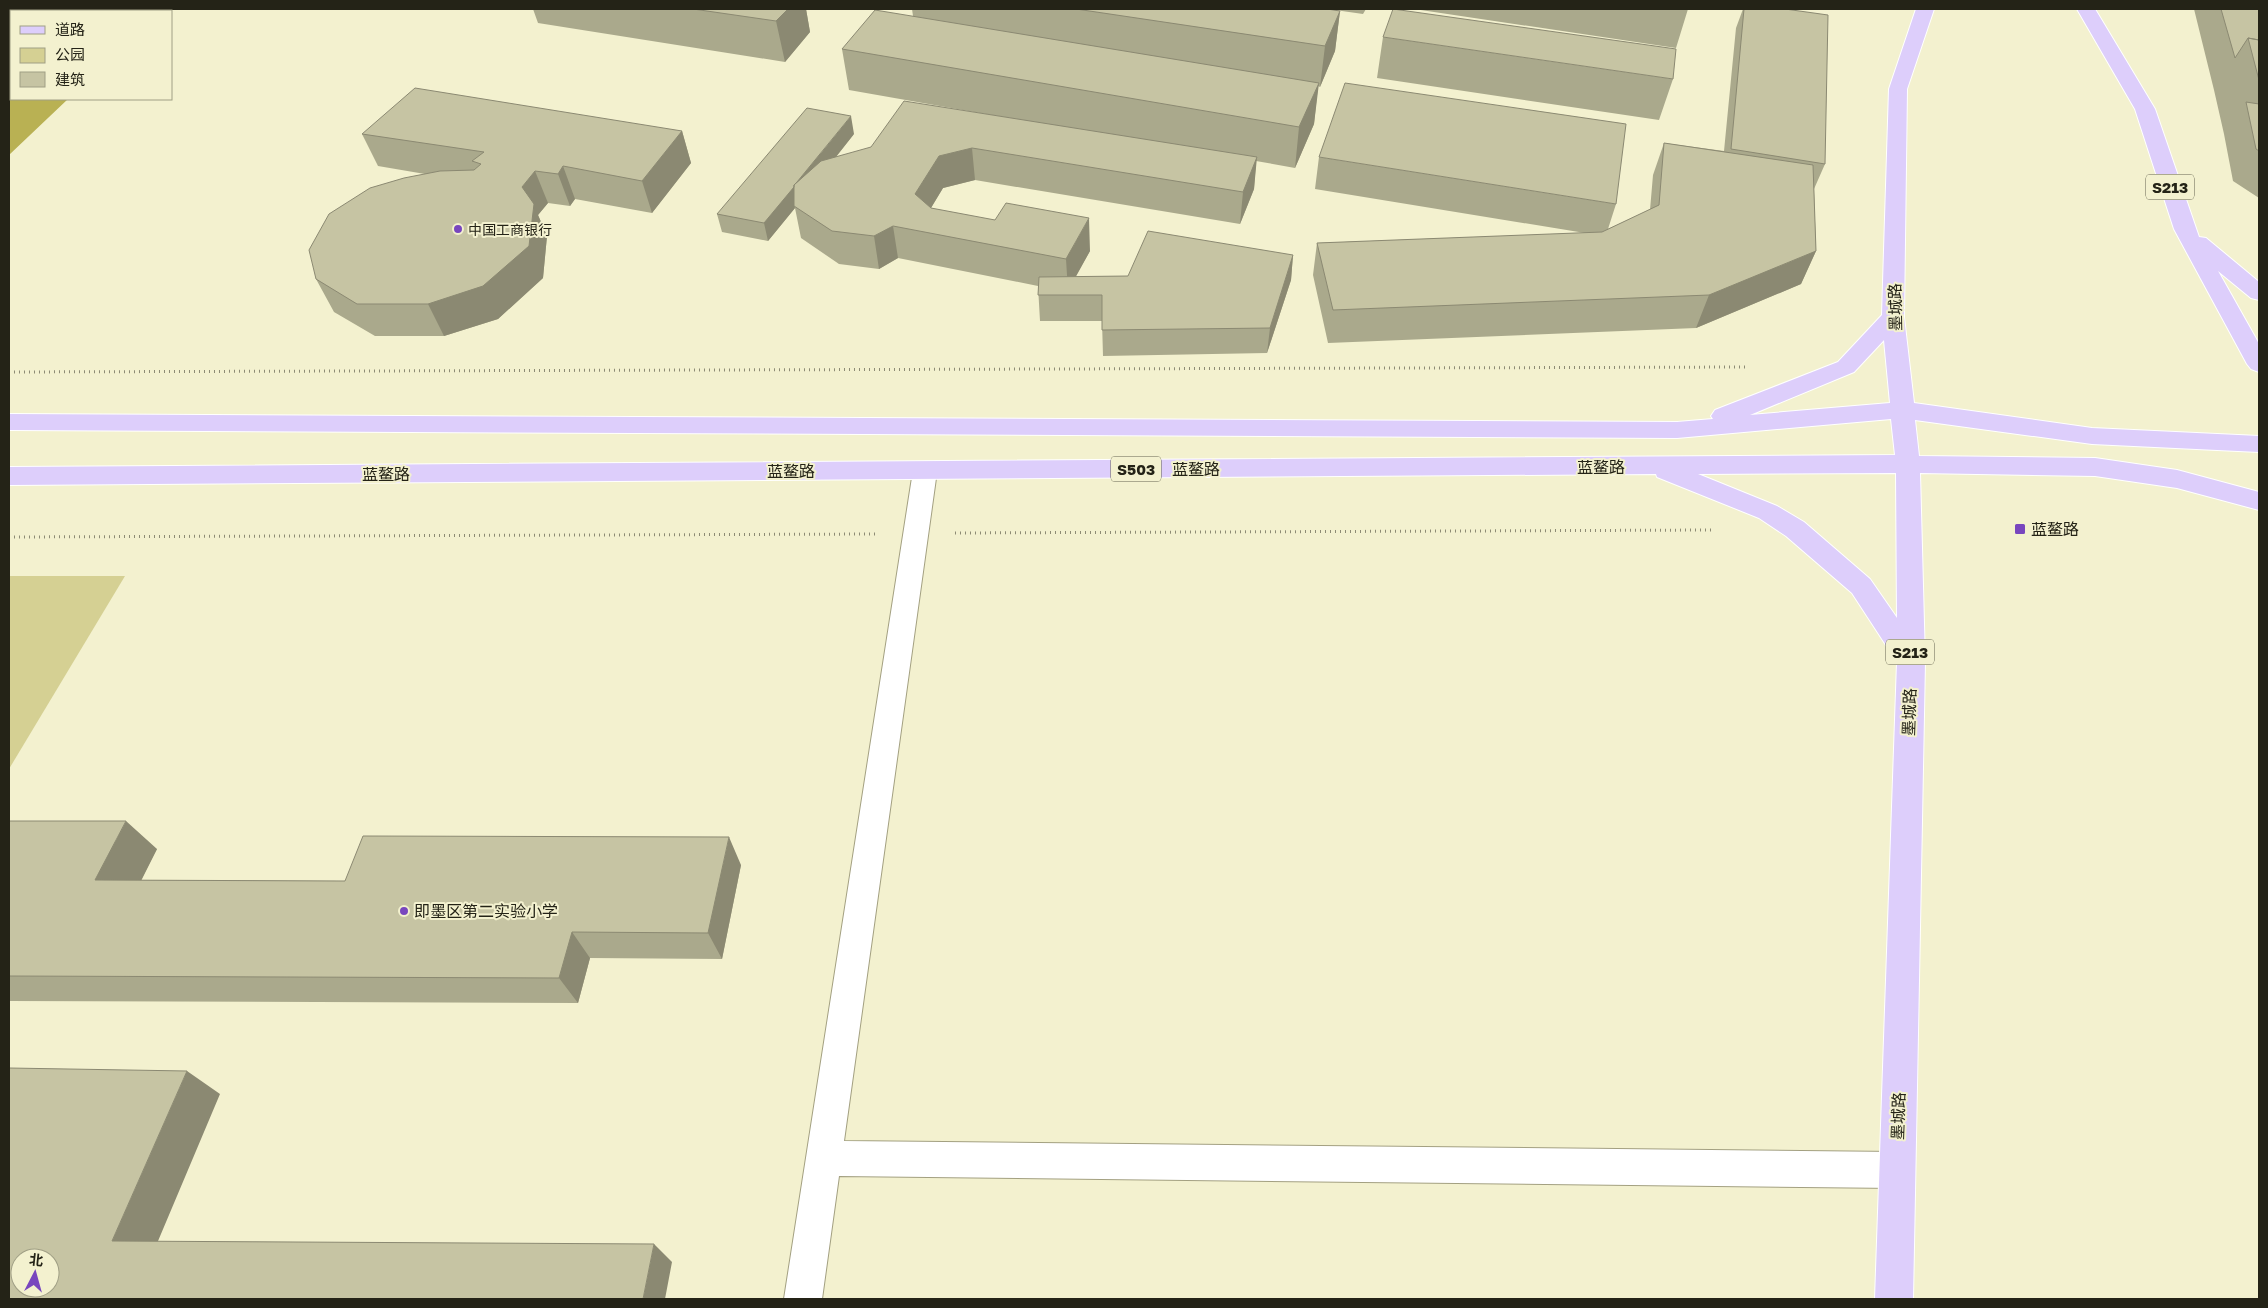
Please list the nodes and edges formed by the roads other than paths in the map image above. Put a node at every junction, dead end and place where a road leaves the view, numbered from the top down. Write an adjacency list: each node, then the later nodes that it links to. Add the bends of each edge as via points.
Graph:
1 (1925, 9): 5 (main road, 墨城路 / S213, via 1898,89)
2 (2086, 9): 3 (main road, S213, via 2145,108)
3 (2184, 229): 4 (main road); 6 (main road, S213)
4 (2259, 293)
5 (1893, 317): 7 (main road, 墨城路 / S213); 9 (main road, via 1846,367 1752,406)
6 (2259, 364)
7 (1903, 410): 9 (main road); 10 (main road, via 2092,436); 11 (main road, 墨城路 / S213)
8 (9, 422): 9 (main road)
9 (1677, 430)
10 (2259, 444)
11 (1908, 464): 12 (main road, 蓝鳌路 / S503); 15 (main road, 蓝鳌路 / S503, via 2095,468 2177,479); 16 (main road, 墨城路 / S213)
12 (1655, 466): 13 (main road, 蓝鳌路 / S503); 16 (main road, via 1768,512 1795,529 1861,586)
13 (925, 471): 14 (main road, 蓝鳌路 / S503); 17 (lane)
14 (9, 476)
15 (2259, 501)
16 (1910, 661): 18 (main road, 墨城路 / S213)
17 (824, 1158): 18 (lane); 19 (lane)
18 (1897, 1170): 20 (main road, 墨城路 / S213)
19 (804, 1299)
20 (1894, 1299)

